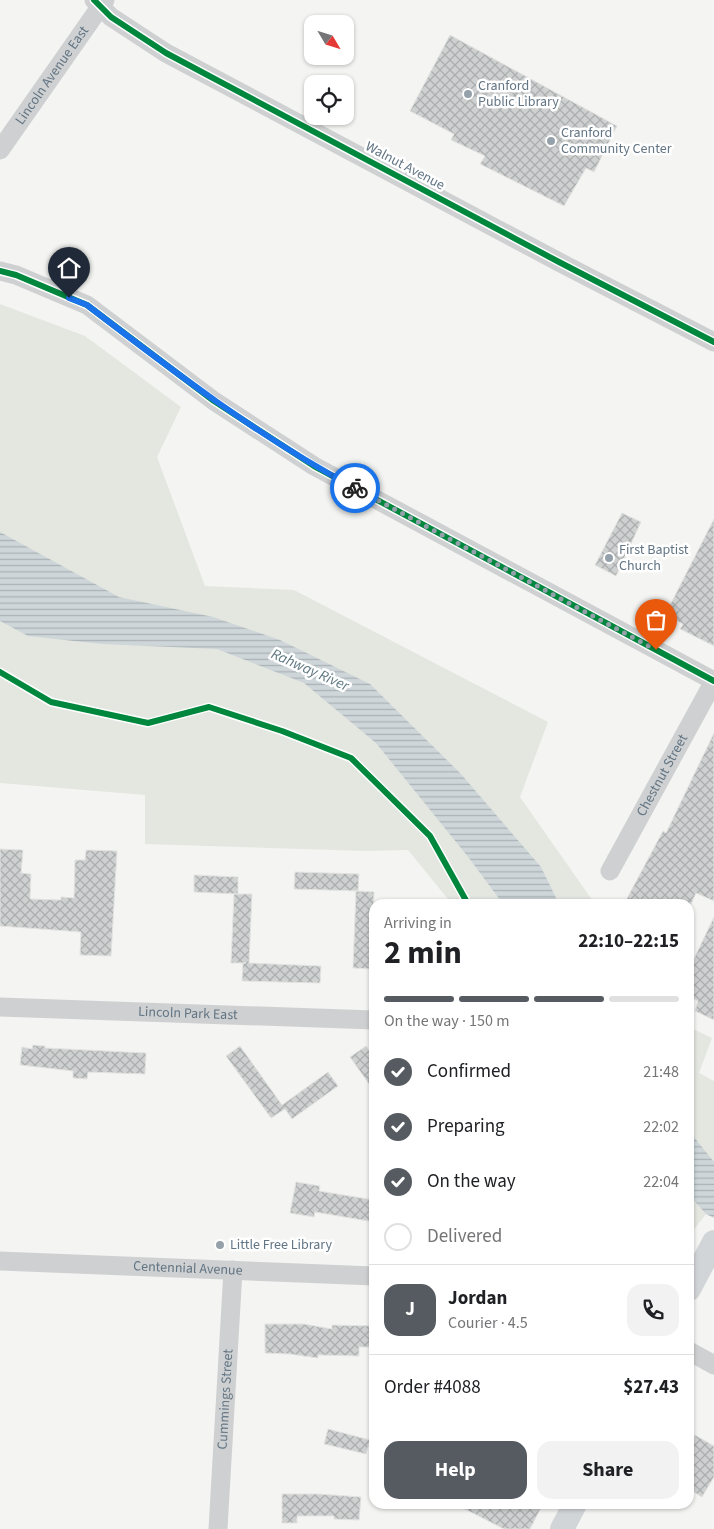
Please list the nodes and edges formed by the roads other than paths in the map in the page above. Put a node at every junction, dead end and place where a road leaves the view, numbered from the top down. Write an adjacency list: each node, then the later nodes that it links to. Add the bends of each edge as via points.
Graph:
1 (100, 2): 2 (street, Lincoln Avenue East); 4 (street, Walnut Avenue, via 112,17 166,54)
2 (0, 150)
3 (0, 271): 5 (street, via 87,305 214,401 314,466)
4 (714, 342)
5 (714, 681): 6 (street, Chestnut Street)
6 (610, 871)
7 (0, 1007): 8 (street, Lincoln Park East)
8 (369, 1020)
9 (705, 1252): 13 (main road)
10 (0, 1261): 11 (street, Centennial Avenue)
11 (233, 1270): 12 (street, Centennial Avenue); 17 (street, Cummings Street)
12 (369, 1276)
13 (694, 1277)
14 (694, 1354): 15 (street)
15 (714, 1365)
16 (572, 1509): 18 (main road)
17 (218, 1529)
18 (562, 1529)

